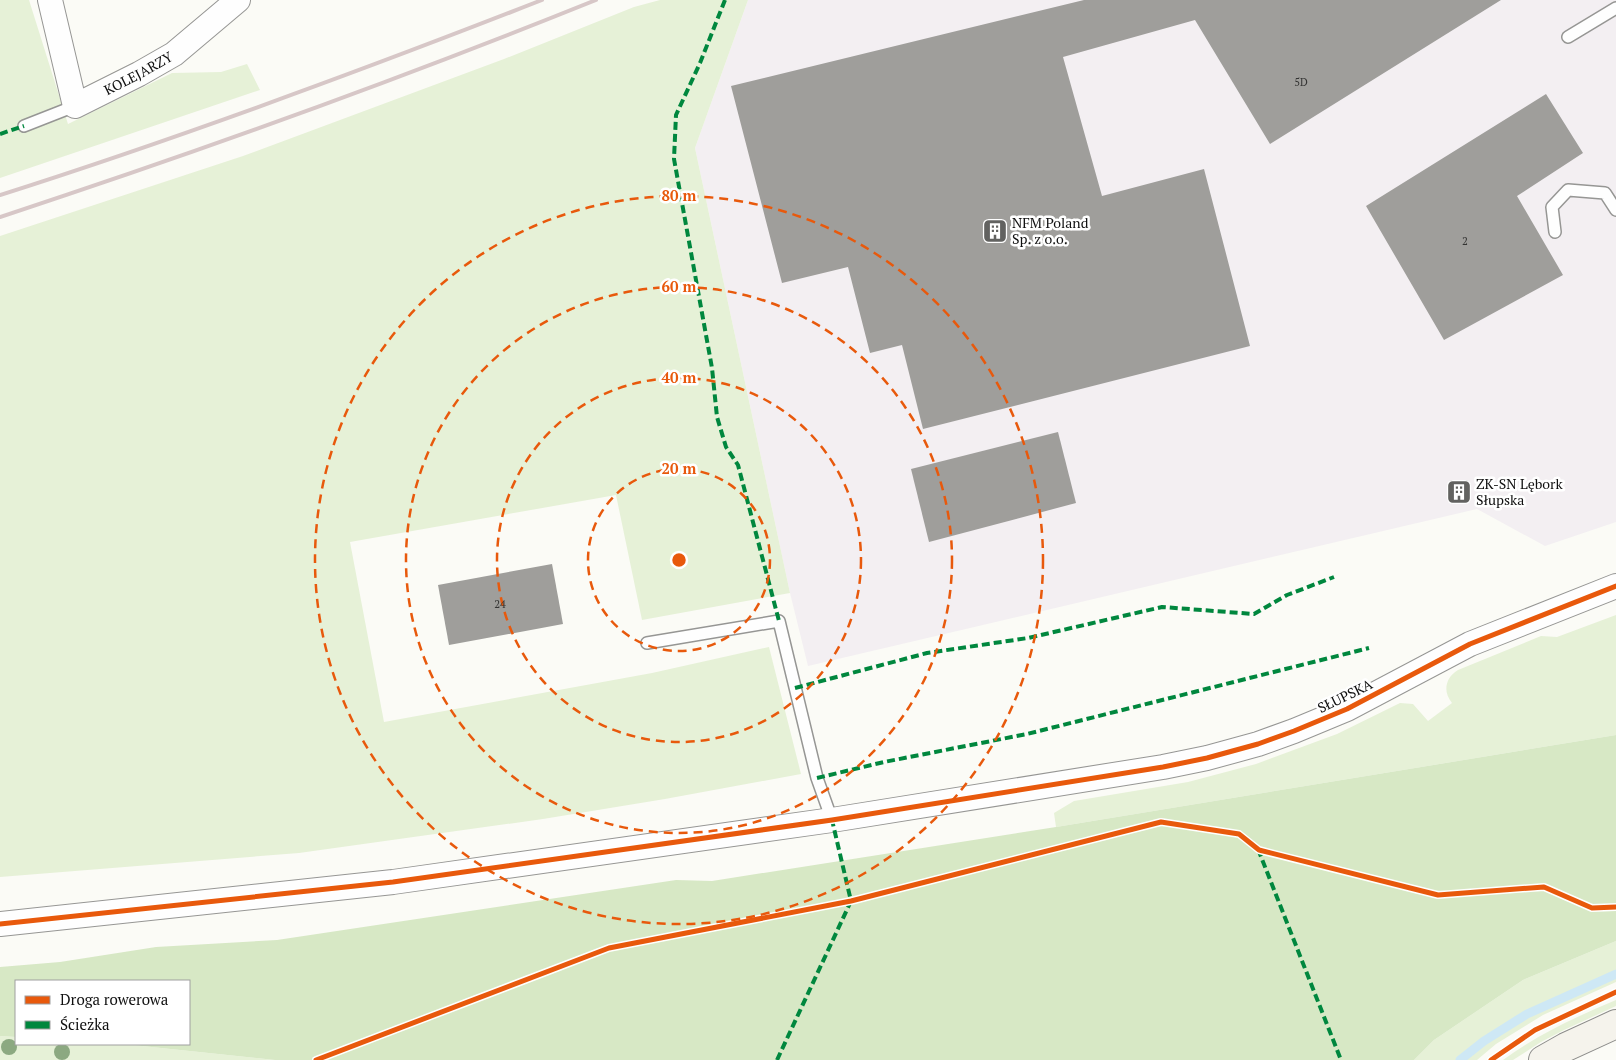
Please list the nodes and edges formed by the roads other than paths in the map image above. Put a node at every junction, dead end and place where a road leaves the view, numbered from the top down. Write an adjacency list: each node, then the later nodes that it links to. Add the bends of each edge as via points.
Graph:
1 (50, 0): 5 (street)
2 (238, 0): 5 (street, KOLEJARZY, via 174,54)
3 (1616, 8): 4 (lane)
4 (1568, 37)
5 (75, 106): 6 (lane, KOLEJARZY)
6 (24, 126)
7 (1616, 210): 8 (lane, via 1605,193 1568,190 1552,207)
8 (1555, 232)
9 (1616, 586): 11 (street, SŁUPSKA, via 1470,644 1347,709 1258,744 1207,758)
10 (647, 643): 11 (lane, via 779,621 817,778)
11 (832, 820): 12 (street, SŁUPSKA, via 393,882)
12 (0, 924)
13 (1615, 1025): 14 (main road)
14 (1543, 1060)

